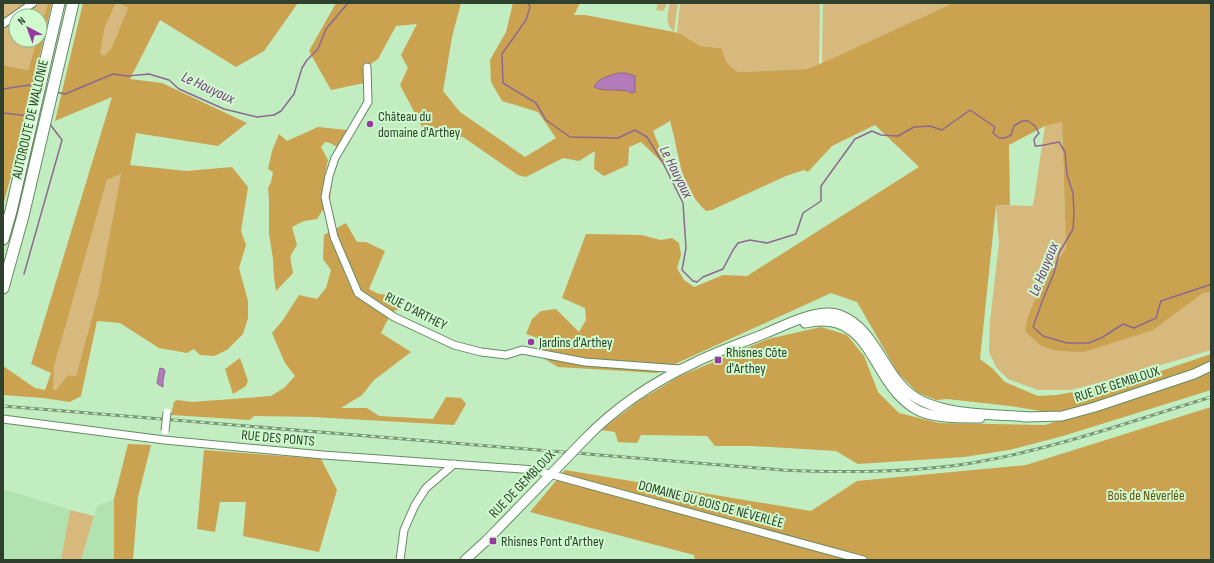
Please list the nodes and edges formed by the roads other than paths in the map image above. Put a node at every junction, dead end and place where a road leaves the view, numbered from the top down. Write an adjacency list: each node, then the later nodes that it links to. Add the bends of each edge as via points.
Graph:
1 (33, 3): 4 (street)
2 (59, 3): 6 (highway, AUTOROUTE DE WALLONIE)
3 (73, 3): 7 (highway, AUTOROUTE DE WALLONIE, via 23,216)
4 (3, 24)
5 (367, 67): 9 (street, RUE D'ARTHEY, via 368,102 335,158 325,197 334,237 358,293 394,317 454,345 481,352 506,355 522,350 585,362)
6 (3, 239)
7 (3, 288)
8 (1211, 366): 9 (main road, RUE DE GEMBLOUX, via 1194,374 1062,416 1030,417 946,409 929,405 911,395 854,322 839,315 816,314)
9 (680, 370): 14 (main road, RUE DE GEMBLOUX, bridge, via 648,388 597,426)
10 (167, 412): 12 (street, bridge)
11 (3, 419): 12 (street, RUE DES PONTS)
12 (164, 440): 13 (street, RUE DES PONTS)
13 (454, 464): 14 (street, RUE DES PONTS); 15 (street, via 426,488 415,505 404,530)
14 (554, 471): 16 (main road, RUE DE GEMBLOUX); 17 (street, DOMAINE DU BOIS DE NÉVERLÉE)
15 (400, 560)
16 (465, 560)
17 (864, 560)

